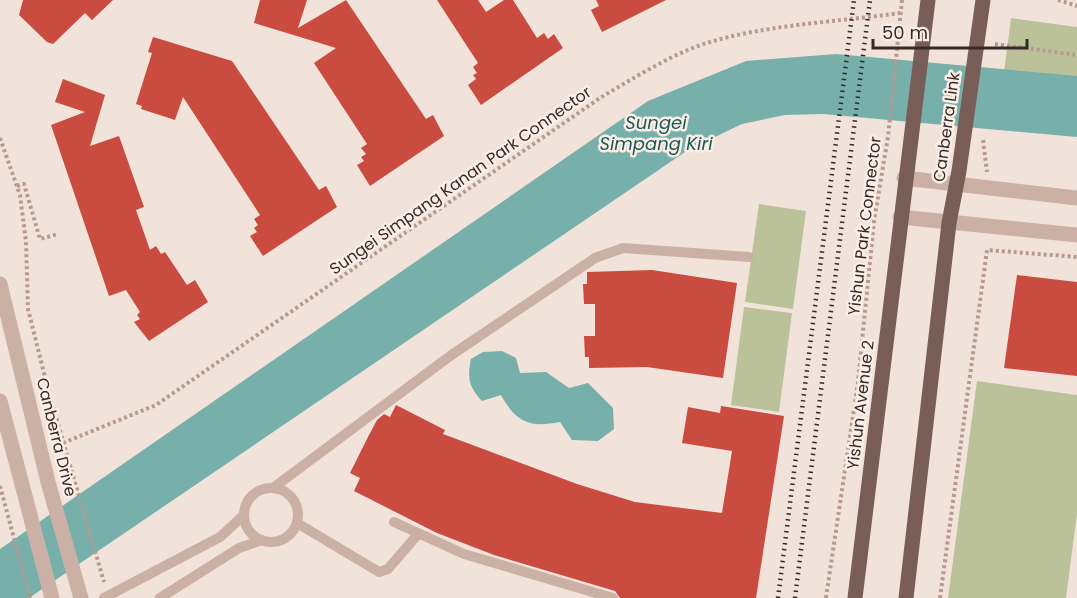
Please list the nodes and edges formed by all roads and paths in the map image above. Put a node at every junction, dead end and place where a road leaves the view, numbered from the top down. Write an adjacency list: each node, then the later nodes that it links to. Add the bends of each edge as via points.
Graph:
1 (902, 0): 6 (path, Yishun Park Connector)
2 (983, 0): 13 (main road, Canberra Link)
3 (1058, 0): 5 (path)
4 (928, 3): 12 (main road, Canberra Link)
5 (1077, 6)
6 (900, 13): 24 (path, Sungei Simpang Kanan Park Connector, via 709,42 642,74 600,98 156,405); 38 (path, Yishun Park Connector, via 858,382)
7 (993, 54): 8 (path, via 995,44)
8 (1077, 56)
9 (983, 136): 11 (path)
10 (0, 138): 14 (path)
11 (986, 171)
12 (905, 172): 13 (street); 16 (main road, Canberra Link)
13 (958, 177): 15 (street); 17 (main road, Canberra Link)
14 (17, 186): 18 (path, via 24,184 40,239); 24 (path, via 26,242 28,309)
15 (1077, 198)
16 (900, 217): 17 (street); 39 (main road, Yishun Avenue 2)
17 (949, 223): 19 (street); 40 (main road)
18 (58, 234)
19 (1077, 235)
20 (749, 257): 26 (lane, via 623,248 595,258 450,356)
21 (1077, 257): 41 (path, via 987,250)
22 (0, 284): 35 (street, Canberra Drive)
23 (0, 401): 34 (street)
24 (63, 442): 32 (path)
25 (0, 488): 33 (path)
26 (273, 488): 27 (lane, via 256,492); 29 (lane, via 294,500)
27 (244, 515): 31 (lane, via 249,530); 32 (lane, via 220,537)
28 (394, 522): 30 (lane)
29 (297, 523): 30 (lane, via 379,572 388,569); 31 (lane, via 278,540)
30 (418, 534): 37 (lane, via 464,554)
31 (262, 540): 36 (lane, via 239,548)
32 (106, 597)
33 (30, 598)
34 (52, 598)
35 (81, 598)
36 (160, 598)
37 (613, 598)
38 (826, 598)
39 (855, 598)
40 (906, 598)
41 (940, 598)

